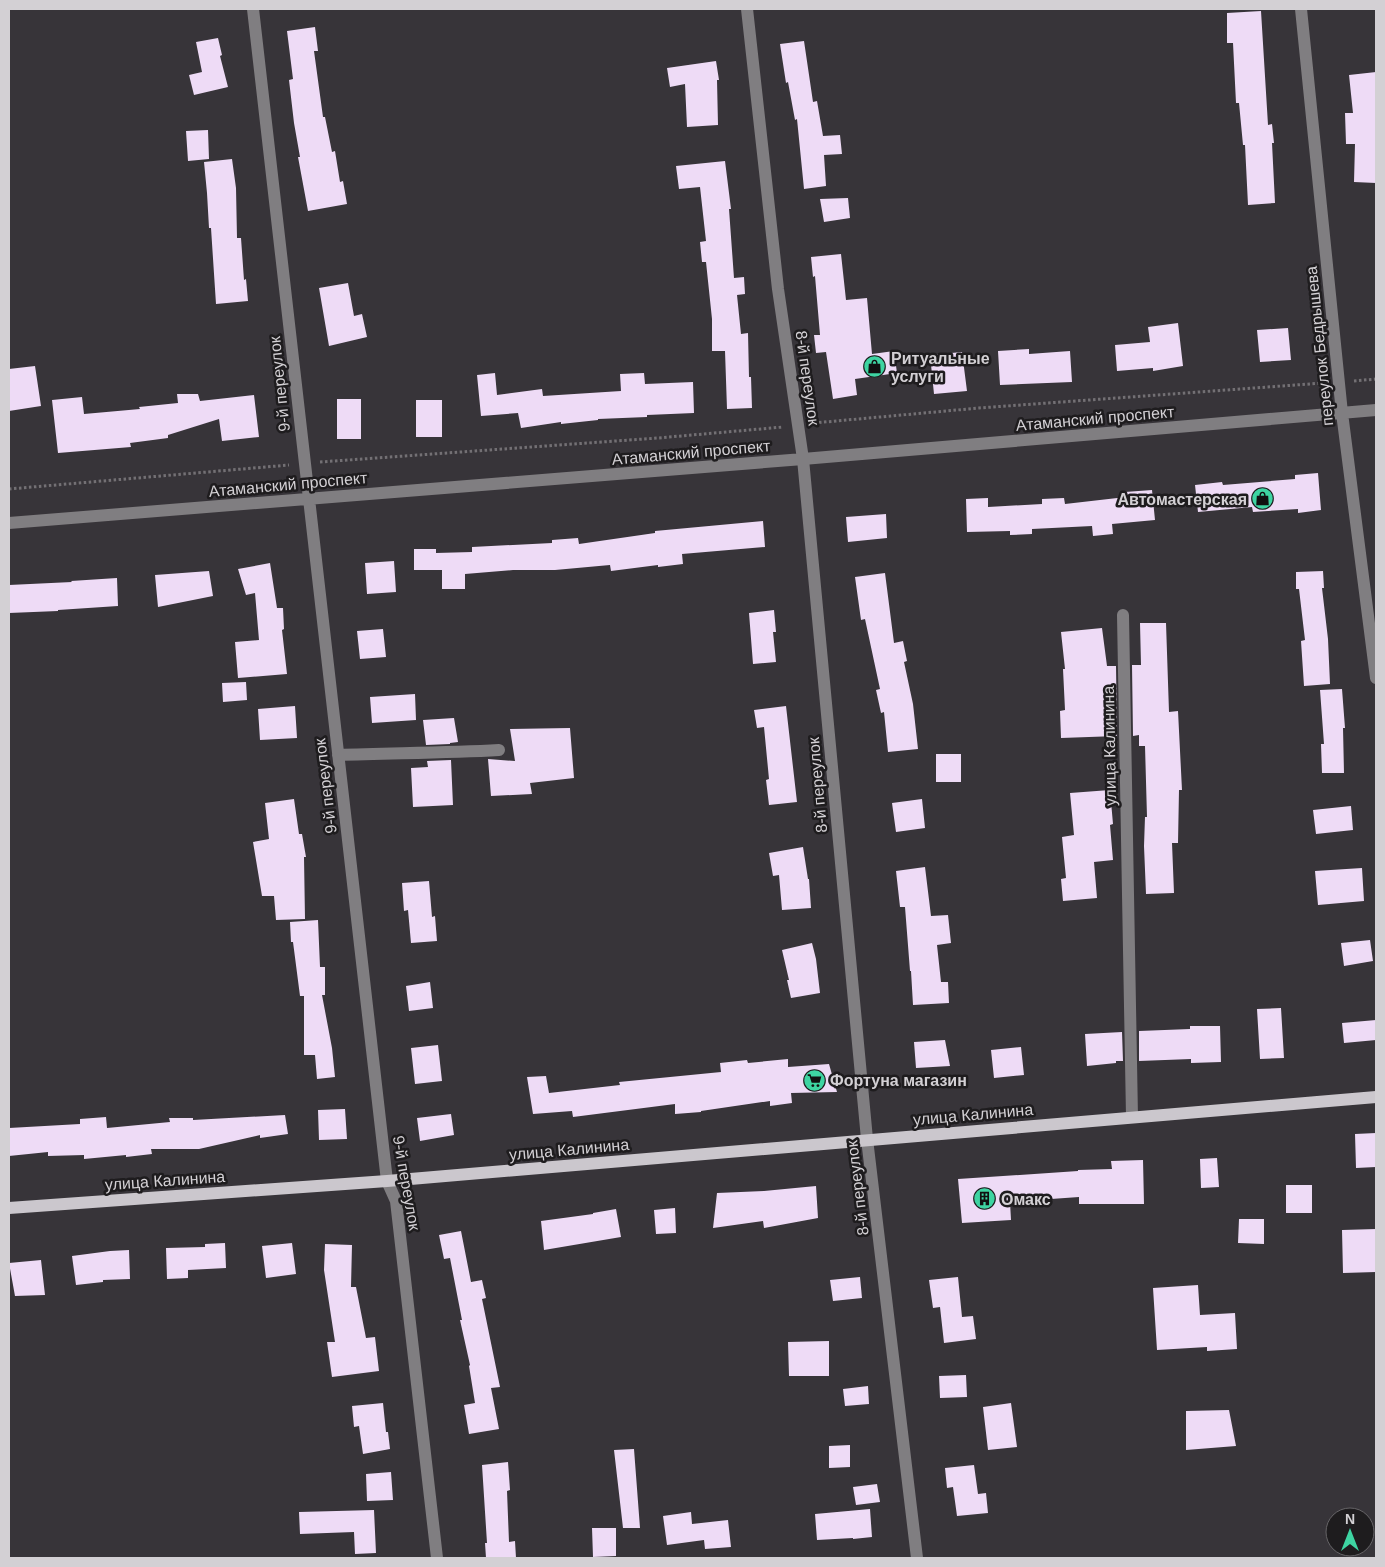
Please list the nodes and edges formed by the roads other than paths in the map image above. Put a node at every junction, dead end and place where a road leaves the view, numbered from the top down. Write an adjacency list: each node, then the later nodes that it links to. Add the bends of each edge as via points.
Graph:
1 (253, 9): 7 (street, 9-й переулок)
2 (746, 9): 6 (street, 8-й переулок, via 778,289)
3 (1300, 9): 5 (street, переулок Бедрышева)
4 (1376, 410): 5 (street, Атаманский проспект)
5 (1342, 413): 6 (street, Атаманский проспект); 10 (street, переулок Бедрышева)
6 (803, 459): 7 (street, Атаманский проспект); 15 (street, 8-й переулок)
7 (308, 498): 8 (street, Атаманский проспект); 12 (street, 9-й переулок)
8 (9, 523)
9 (1123, 615): 14 (street, улица Калинина)
10 (1376, 678)
11 (498, 750): 12 (street)
12 (338, 755): 16 (street, 9-й переулок)
13 (1376, 1097): 14 (main road, улица Калинина)
14 (1132, 1117): 15 (main road, улица Калинина)
15 (867, 1139): 16 (main road, улица Калинина); 19 (street, 8-й переулок)
16 (387, 1180): 17 (main road, улица Калинина); 18 (street, 9-й переулок, via 396,1201)
17 (9, 1208)
18 (437, 1558)
19 (917, 1558)

